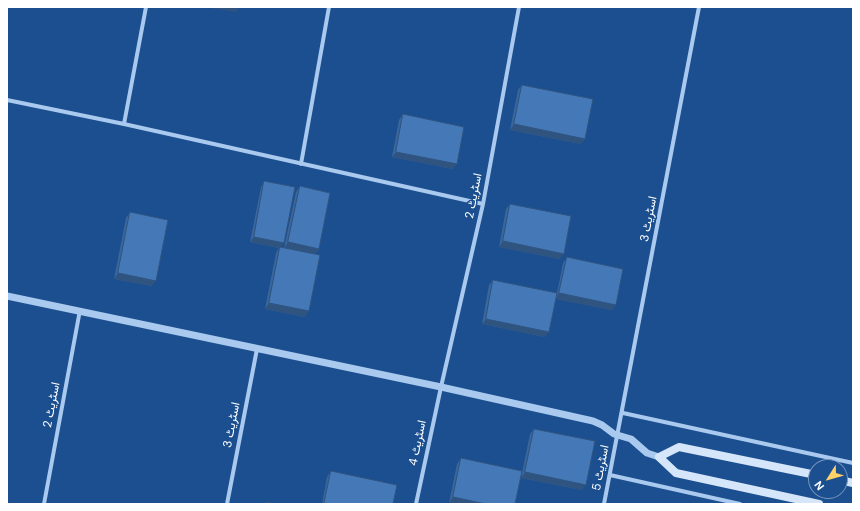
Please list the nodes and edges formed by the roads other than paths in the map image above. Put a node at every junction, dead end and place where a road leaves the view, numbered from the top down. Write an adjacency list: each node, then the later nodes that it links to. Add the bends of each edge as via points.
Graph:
1 (146, 7): 6 (street)
2 (329, 7): 7 (street)
3 (519, 7): 8 (street, اسٹریٹ 2)
4 (699, 7): 13 (street, اسٹریٹ 3)
5 (7, 100): 6 (street)
6 (124, 124): 7 (street)
7 (301, 164): 8 (street)
8 (483, 204): 12 (street, اسٹریٹ 2)
9 (7, 296): 10 (street)
10 (80, 310): 11 (street); 19 (street, اسٹریٹ 2)
11 (257, 349): 12 (street); 20 (street, اسٹریٹ 3)
12 (440, 387): 14 (street, via 593,421); 21 (street, اسٹریٹ 4)
13 (622, 413): 14 (street, اسٹریٹ 3); 16 (street)
14 (618, 435): 15 (street, via 633,440 647,453); 18 (street, اسٹریٹ 5)
15 (659, 457): 17 (main road, via 679,447); 24 (main road, via 676,473)
16 (853, 463)
17 (808, 474)
18 (610, 475): 22 (street, اسٹریٹ 5); 23 (street)
19 (44, 504)
20 (227, 504)
21 (416, 504)
22 (604, 504)
23 (740, 504)
24 (819, 504)

